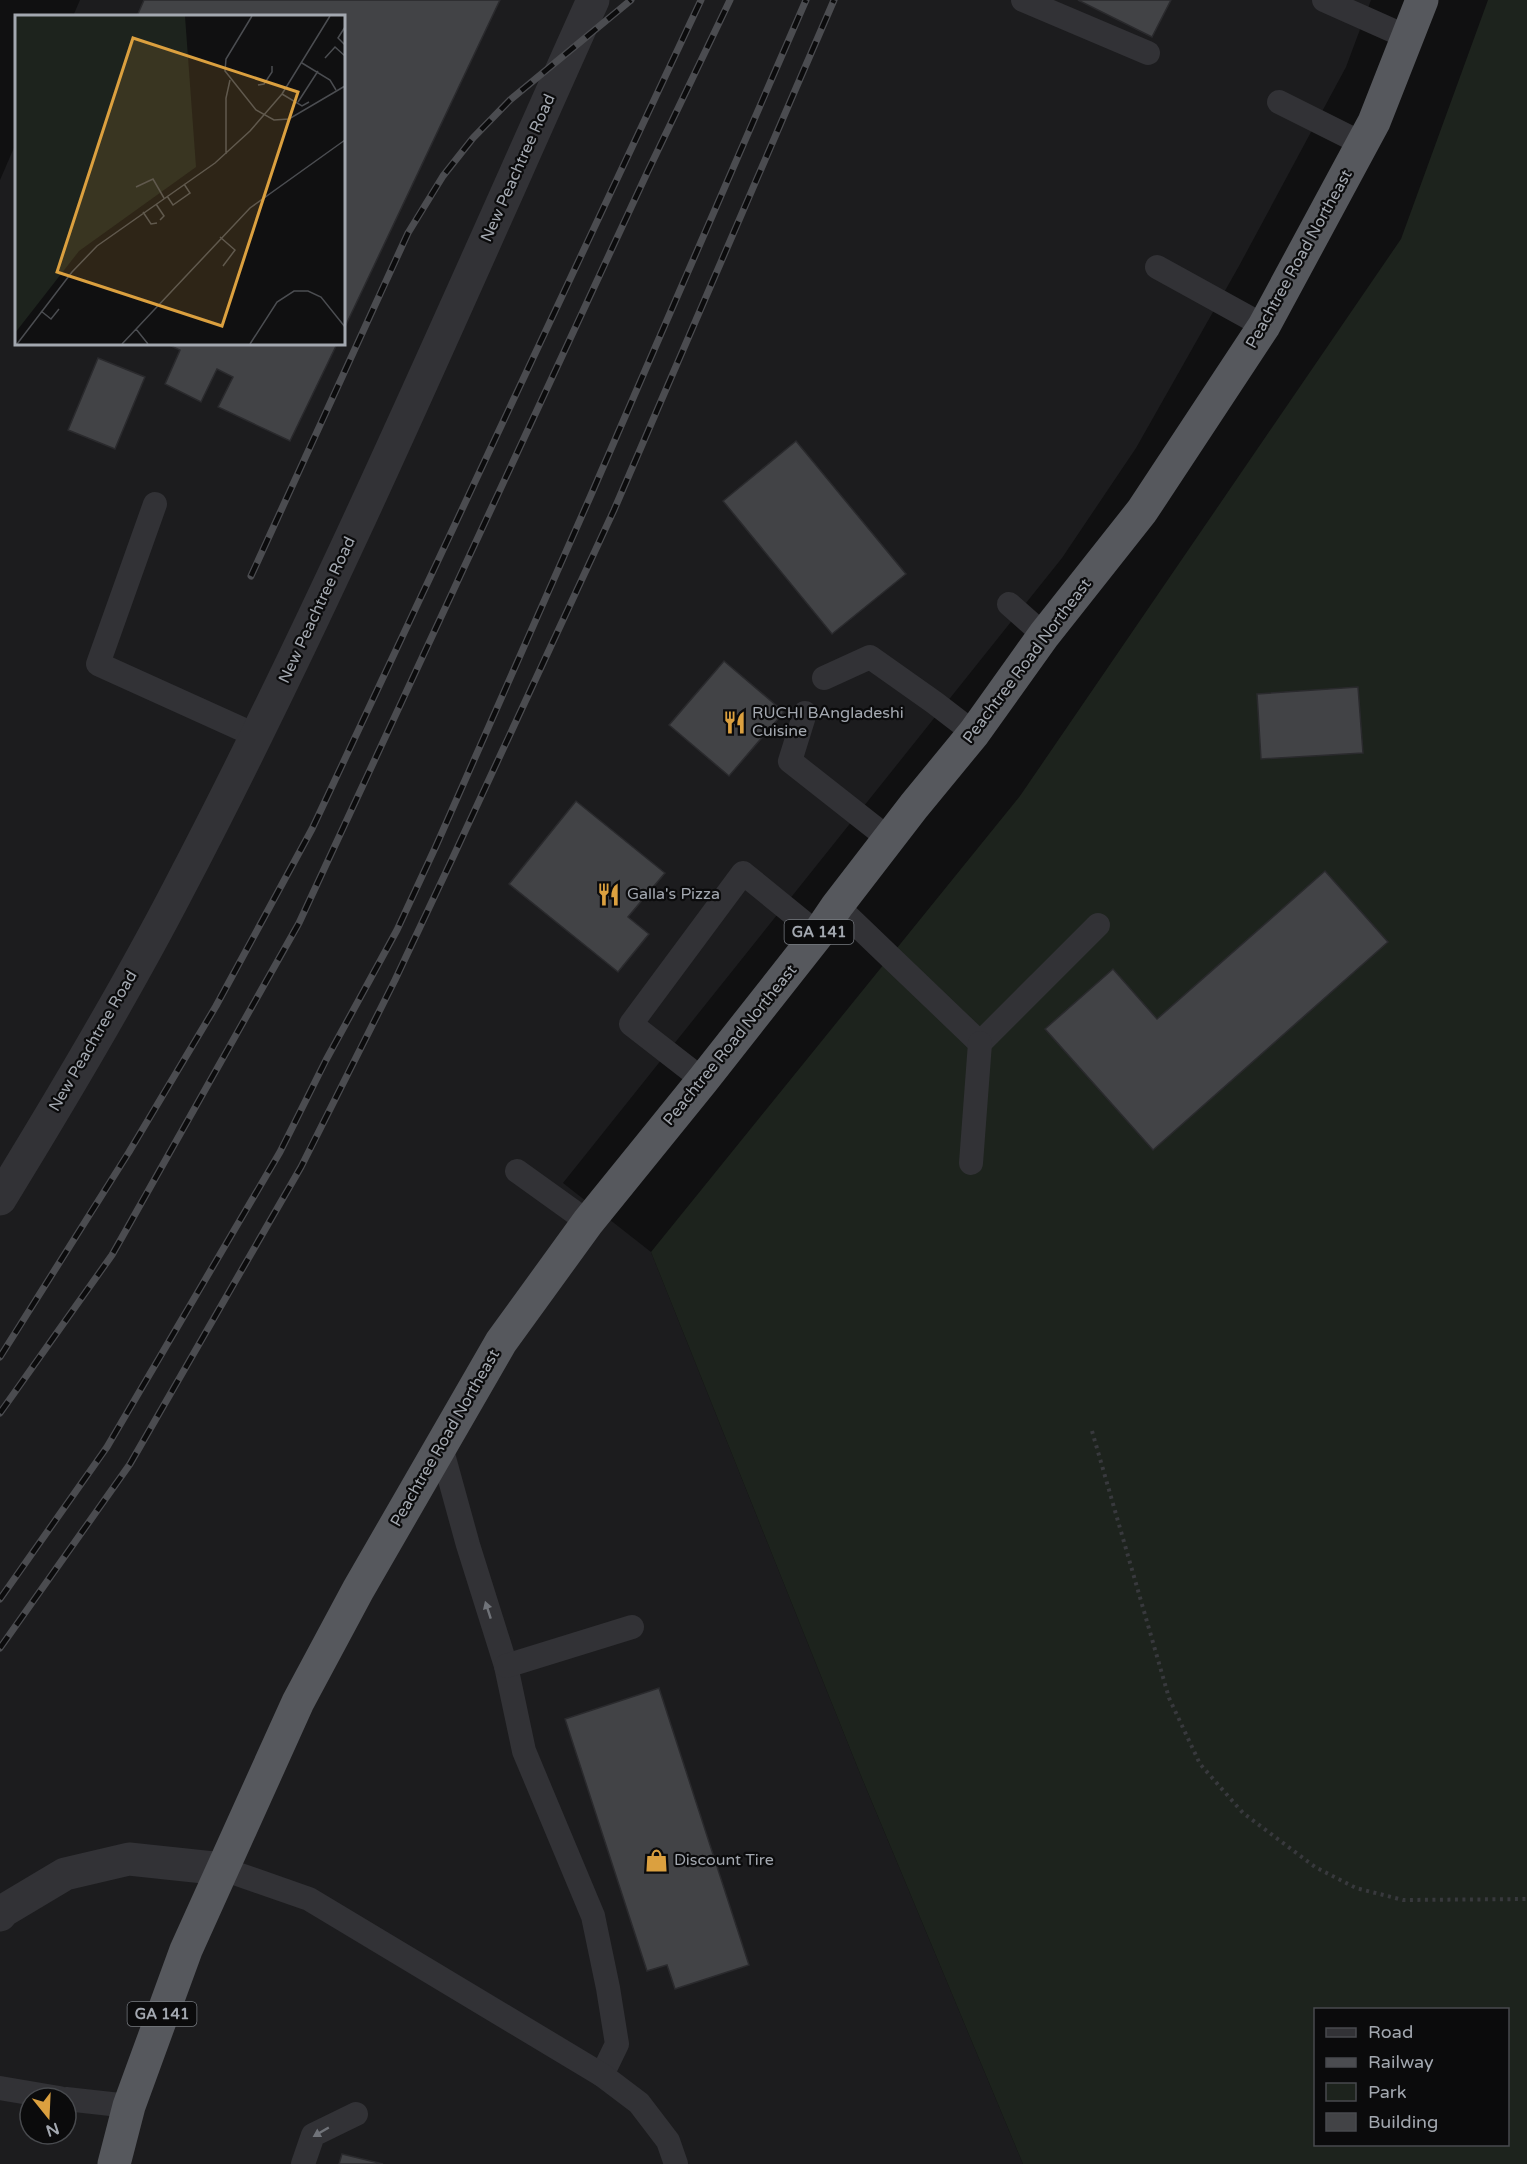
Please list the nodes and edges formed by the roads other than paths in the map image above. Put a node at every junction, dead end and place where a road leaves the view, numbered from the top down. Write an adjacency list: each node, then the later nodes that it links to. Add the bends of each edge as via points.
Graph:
1 (593, 0): 17 (street, New Peachtree Road, via 403,427)
2 (1023, 0): 6 (lane)
3 (1324, 0): 5 (lane)
4 (1422, 0): 5 (highway, Peachtree Road Northeast / GA 141)
5 (1407, 38): 8 (highway, Peachtree Road Northeast / GA 141)
6 (1148, 53)
7 (1279, 102): 8 (lane)
8 (1363, 144): 10 (highway, Peachtree Road Northeast / GA 141)
9 (1157, 267): 10 (lane)
10 (1264, 326): 13 (highway, Peachtree Road Northeast / GA 141, via 1142,511)
11 (155, 504): 17 (lane, via 98,664)
12 (1009, 604): 13 (lane)
13 (1044, 635): 16 (highway, Peachtree Road Northeast / GA 141)
14 (824, 678): 16 (lane, via 870,657)
15 (805, 713): 18 (lane, via 790,761)
16 (974, 733): 18 (highway, Peachtree Road Northeast / GA 141)
17 (257, 736): 26 (street, New Peachtree Road, via 86,1058)
18 (889, 839): 19 (highway, Peachtree Road Northeast / GA 141)
19 (837, 906): 21 (highway, Peachtree Road Northeast / GA 141); 22 (lane)
20 (1098, 925): 22 (lane)
21 (818, 934): 23 (highway, Peachtree Road Northeast / GA 141); 23 (lane, via 743,873 631,1024)
22 (980, 1043): 24 (lane)
23 (703, 1080): 27 (highway, Peachtree Road Northeast / GA 141)
24 (972, 1163)
25 (517, 1171): 27 (lane)
26 (0, 1199)
27 (588, 1222): 28 (highway, Peachtree Road Northeast / GA 141, via 501,1342)
28 (441, 1447): 30 (lane, one-way to 28); 31 (highway, Peachtree Road Northeast / GA 141, via 298,1702)
29 (632, 1626): 30 (lane)
30 (506, 1666): 33 (lane, via 524,1751 593,1916 617,2044)
31 (223, 1869): 32 (street, via 129,1858 65,1874); 33 (lane, via 309,1899); 37 (highway, GA 141, via 186,1950)
32 (0, 1915)
33 (602, 2075): 41 (lane, via 639,2103 668,2141)
34 (0, 2088): 35 (lane)
35 (18, 2091)
36 (78, 2100): 37 (lane)
37 (129, 2106): 39 (highway, GA 141)
38 (356, 2114): 40 (lane, one-way to 40, via 313,2135)
39 (114, 2164)
40 (303, 2164)
41 (676, 2164)

